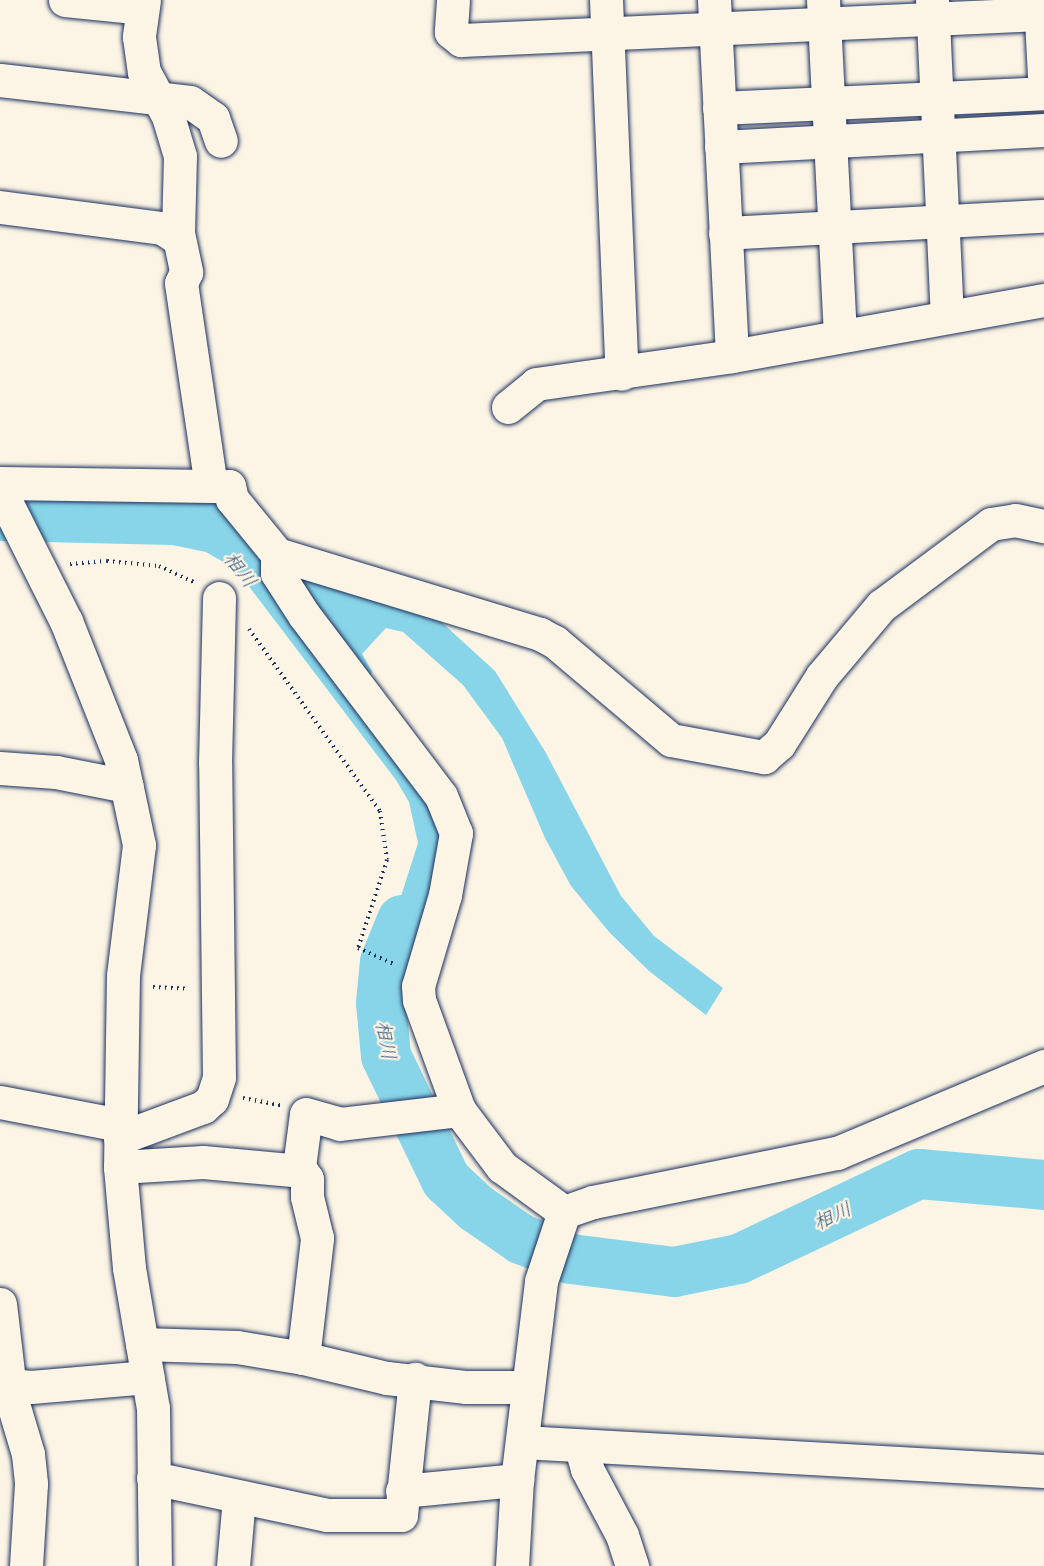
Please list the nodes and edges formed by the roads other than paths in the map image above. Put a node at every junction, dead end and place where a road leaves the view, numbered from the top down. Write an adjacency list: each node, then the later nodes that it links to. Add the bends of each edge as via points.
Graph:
1 (64, 0): 4 (street)
2 (453, 0): 9 (street, via 451,32 461,40)
3 (606, 0): 9 (street)
4 (143, 4): 13 (street, via 141,53 144,72)
5 (1041, 4): 6 (street); 10 (street)
6 (932, 10): 7 (street); 14 (street)
7 (824, 13): 8 (street); 15 (street)
8 (715, 16): 9 (street); 16 (street)
9 (608, 35): 32 (street)
10 (1044, 77)
11 (0, 80): 13 (street)
12 (1044, 93): 14 (street)
13 (157, 96): 19 (street, via 204,109 213,118); 27 (street, via 180,156)
14 (936, 98): 15 (street); 18 (street)
15 (828, 103): 16 (street); 20 (street)
16 (719, 108): 21 (street)
17 (1044, 130): 18 (street)
18 (937, 136): 20 (street); 24 (street)
19 (221, 141)
20 (831, 141): 21 (street); 25 (street)
21 (721, 147): 26 (street)
22 (0, 207): 27 (street, via 162,228)
23 (1044, 216): 24 (street)
24 (942, 221): 25 (street); 29 (street)
25 (834, 227): 26 (street); 30 (street)
26 (725, 234): 31 (street)
27 (179, 239): 35 (street, via 186,272 181,283)
28 (1044, 300): 29 (street)
29 (947, 316): 30 (street)
30 (840, 336): 31 (street)
31 (732, 356): 32 (street)
32 (622, 374): 33 (street, via 536,384)
33 (508, 407)
34 (0, 483): 35 (street)
35 (212, 485): 38 (street, via 229,486 232,499)
36 (0, 490): 41 (street, via 66,621 121,760)
37 (1044, 526): 38 (street, via 1015,520 991,525 881,606 822,676 779,744 764,757 671,740 555,642 540,634)
38 (277, 554): 44 (street, via 278,573 304,615 441,796 456,833 445,895 418,986 419,1000)
39 (219, 598): 45 (street, via 215,763 219,1077 212,1099 192,1112)
40 (0, 768): 41 (street, via 56,772)
41 (127, 786): 45 (street, via 138,845 123,986)
42 (1044, 1066): 47 (street, via 837,1153 593,1202)
43 (0, 1102): 45 (street)
44 (459, 1110): 46 (street, via 340,1124 306,1114); 47 (street, via 502,1167)
45 (120, 1143): 46 (street, via 203,1162); 49 (street, via 129,1268)
46 (301, 1171): 50 (street, via 308,1179 307,1197 317,1238)
47 (564, 1212): 54 (street, via 541,1281)
48 (0, 1304): 53 (street)
49 (142, 1344): 50 (street, via 237,1347); 51 (street)
50 (303, 1358): 52 (street, via 387,1378)
51 (148, 1377): 53 (street, via 31,1387); 58 (street, via 153,1408)
52 (415, 1379): 54 (street, via 466,1387); 60 (street)
53 (10, 1385): 62 (street, via 16,1425 28,1454 31,1484)
54 (528, 1387): 55 (street)
55 (522, 1442): 56 (street); 59 (street)
56 (581, 1448): 57 (street); 66 (street, via 587,1469 622,1535)
57 (1044, 1471)
58 (153, 1478): 61 (street); 63 (street)
59 (517, 1480): 60 (street); 65 (street)
60 (402, 1491): 61 (street, via 401,1515 327,1515)
61 (239, 1497): 64 (street)
62 (26, 1566)
63 (155, 1566)
64 (233, 1566)
65 (512, 1566)
66 (632, 1566)

